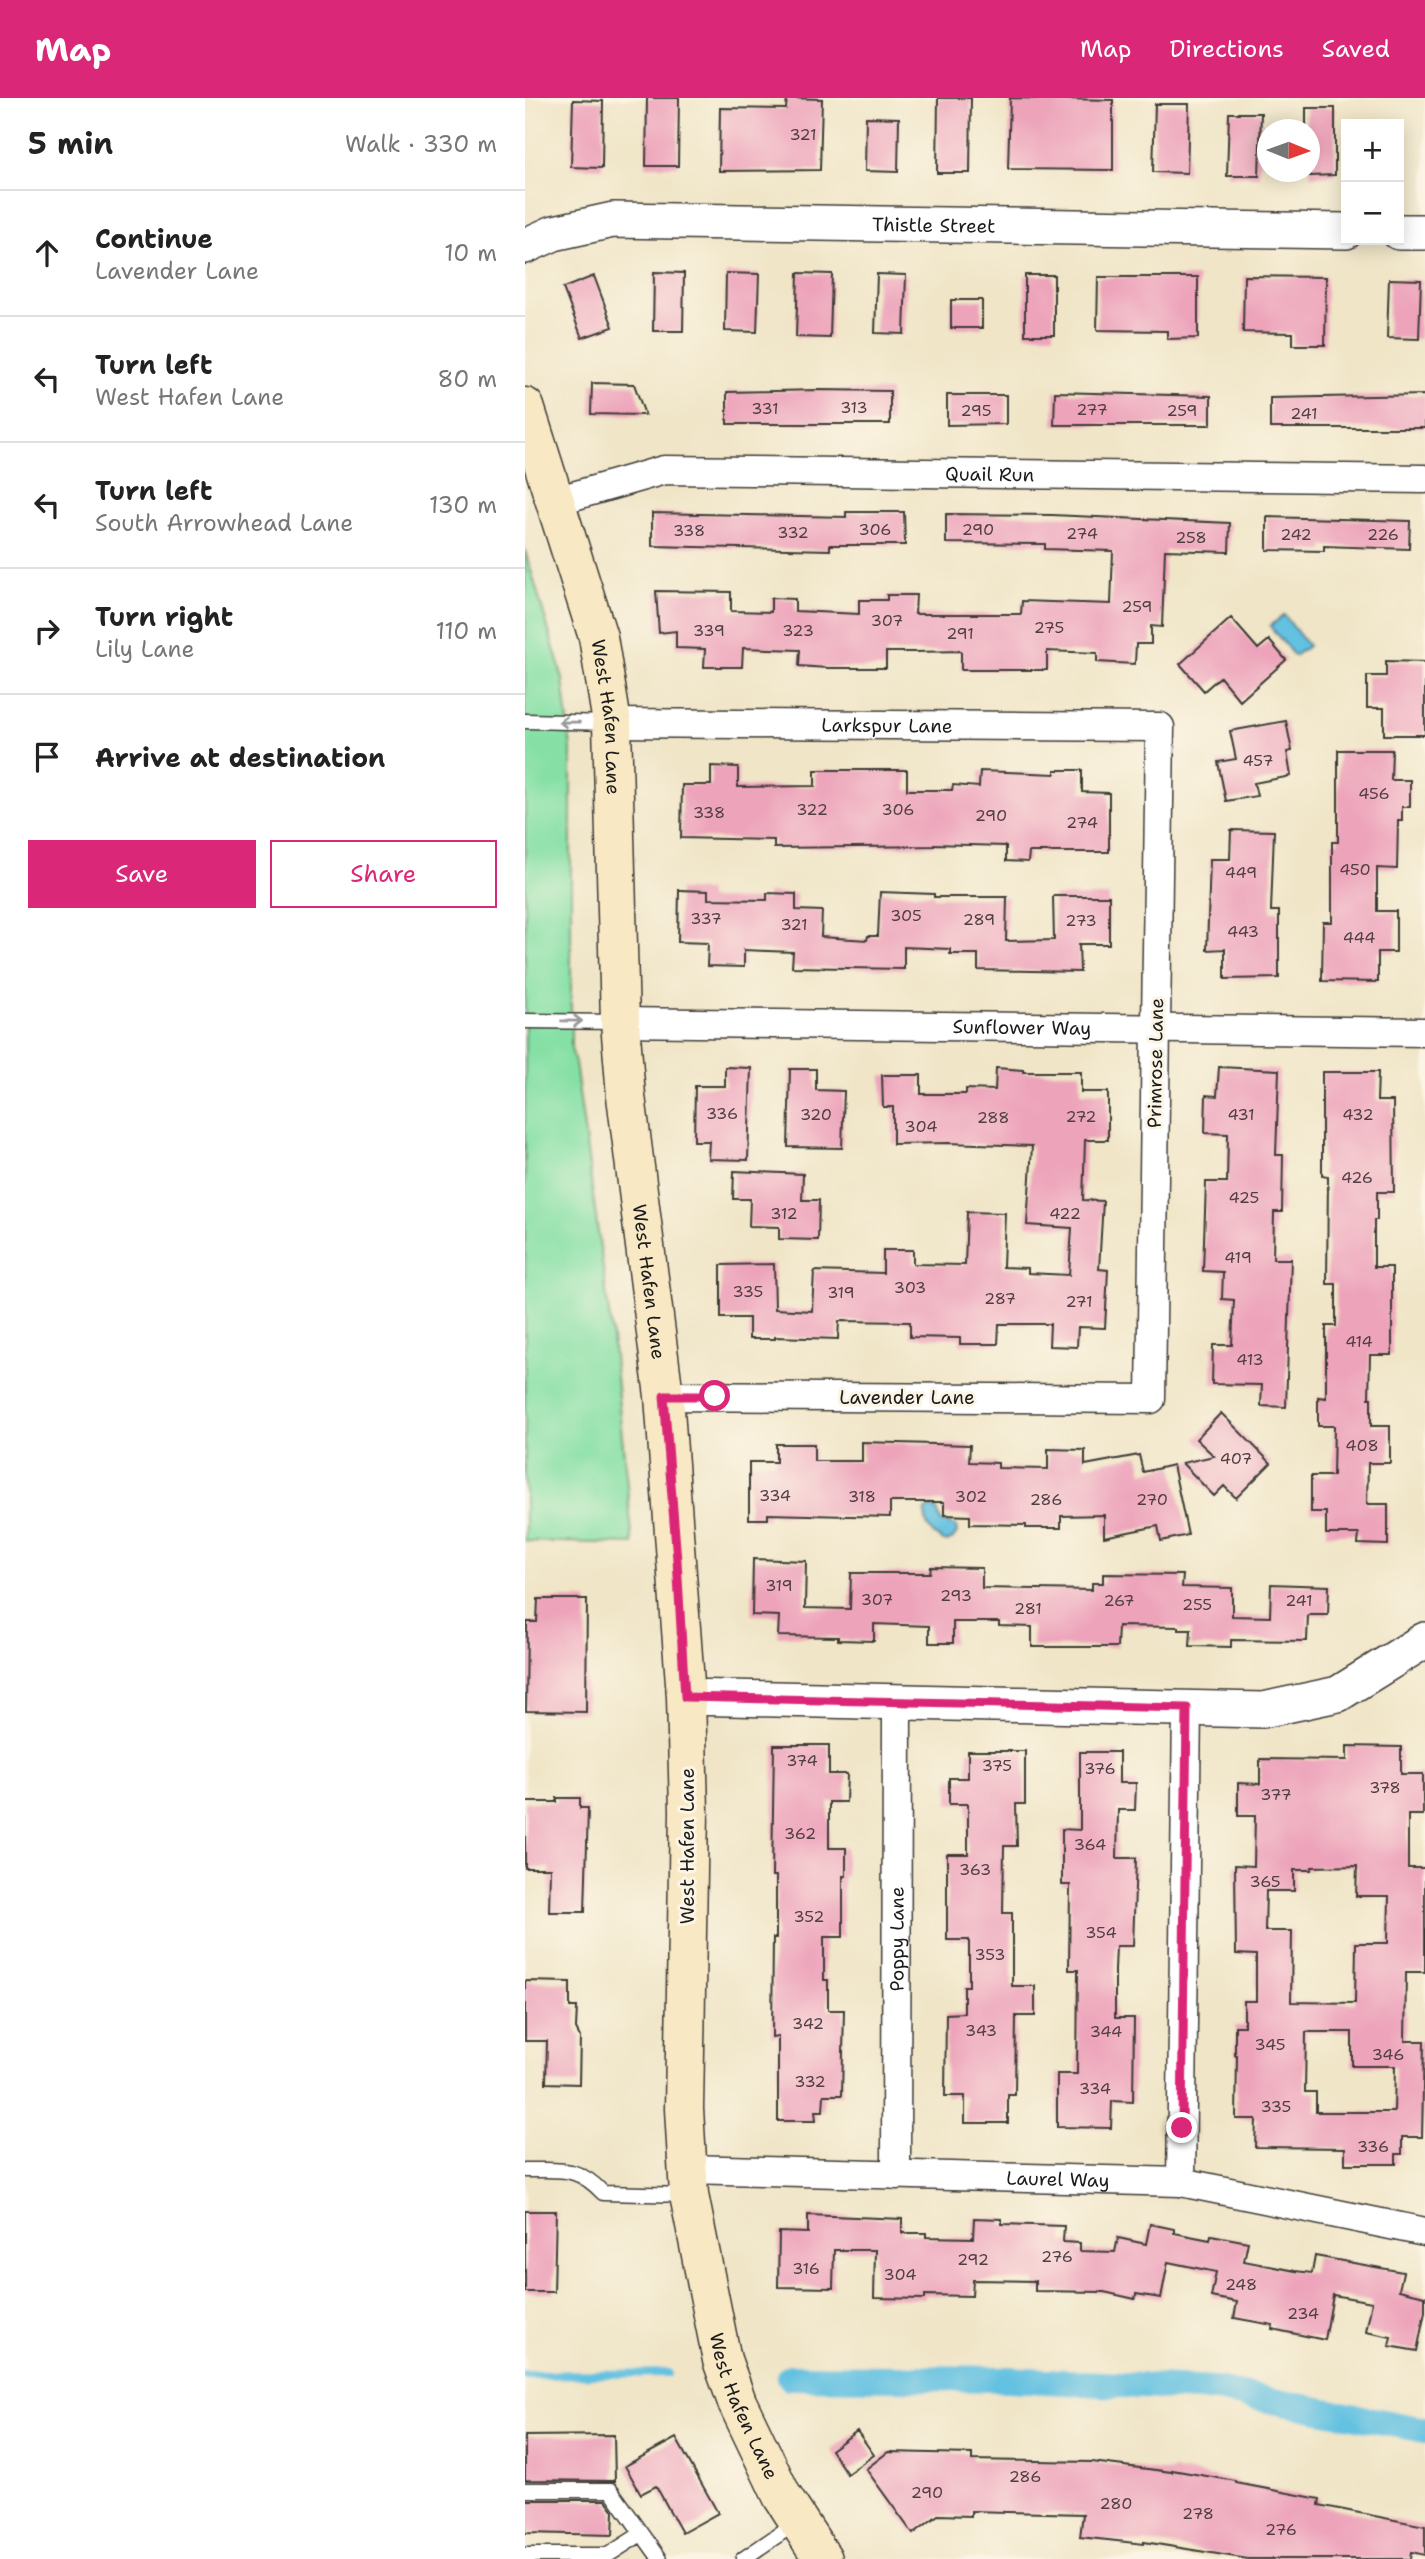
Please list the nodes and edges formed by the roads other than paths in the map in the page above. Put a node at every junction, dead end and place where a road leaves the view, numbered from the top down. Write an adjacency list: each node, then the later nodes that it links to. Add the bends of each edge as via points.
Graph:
1 (1341, 231): 4 (street, Thistle Street, via 613,220 554,233)
2 (1404, 232): 3 (street)
3 (1425, 232)
4 (525, 246)
5 (525, 407): 7 (main road, West Hafen Lane)
6 (1425, 479): 7 (street, Quail Run, via 664,470)
7 (556, 501): 9 (main road, West Hafen Lane, via 598,636)
8 (525, 721): 9 (lane, one-way to 8)
9 (613, 723): 10 (street, Larkspur Lane); 12 (main road, West Hafen Lane)
10 (1160, 727): 13 (street, Primrose Lane)
11 (525, 1021): 12 (lane, one-way to 12)
12 (620, 1022): 13 (street, Sunflower Way); 15 (main road, West Hafen Lane)
13 (1155, 1029): 14 (street, Sunflower Way); 16 (street, Primrose Lane)
14 (1425, 1032)
15 (664, 1396): 16 (street, Lavender Lane); 18 (main road, West Hafen Lane)
16 (1151, 1399)
17 (1425, 1640): 20 (street, via 1338,1693 1263,1710)
18 (685, 1697): 19 (street); 23 (main road, West Hafen Lane, via 689,1811 684,2109)
19 (897, 1702): 20 (street); 22 (street, Poppy Lane)
20 (1187, 1708): 24 (street)
21 (525, 2170): 23 (lane, via 570,2171 589,2178 603,2193)
22 (896, 2175): 23 (street, Laurel Way); 24 (street, Laurel Way)
23 (688, 2182): 27 (main road, West Hafen Lane, via 722,2360 782,2497)
24 (1181, 2182): 25 (street, Laurel Way)
25 (1425, 2232)
26 (525, 2490): 28 (lane, via 611,2490)
27 (799, 2521): 31 (lane); 32 (main road, West Hafen Lane)
28 (641, 2534): 29 (lane, via 608,2555); 30 (lane)
29 (525, 2554)
30 (660, 2559)
31 (743, 2559)
32 (823, 2559)

